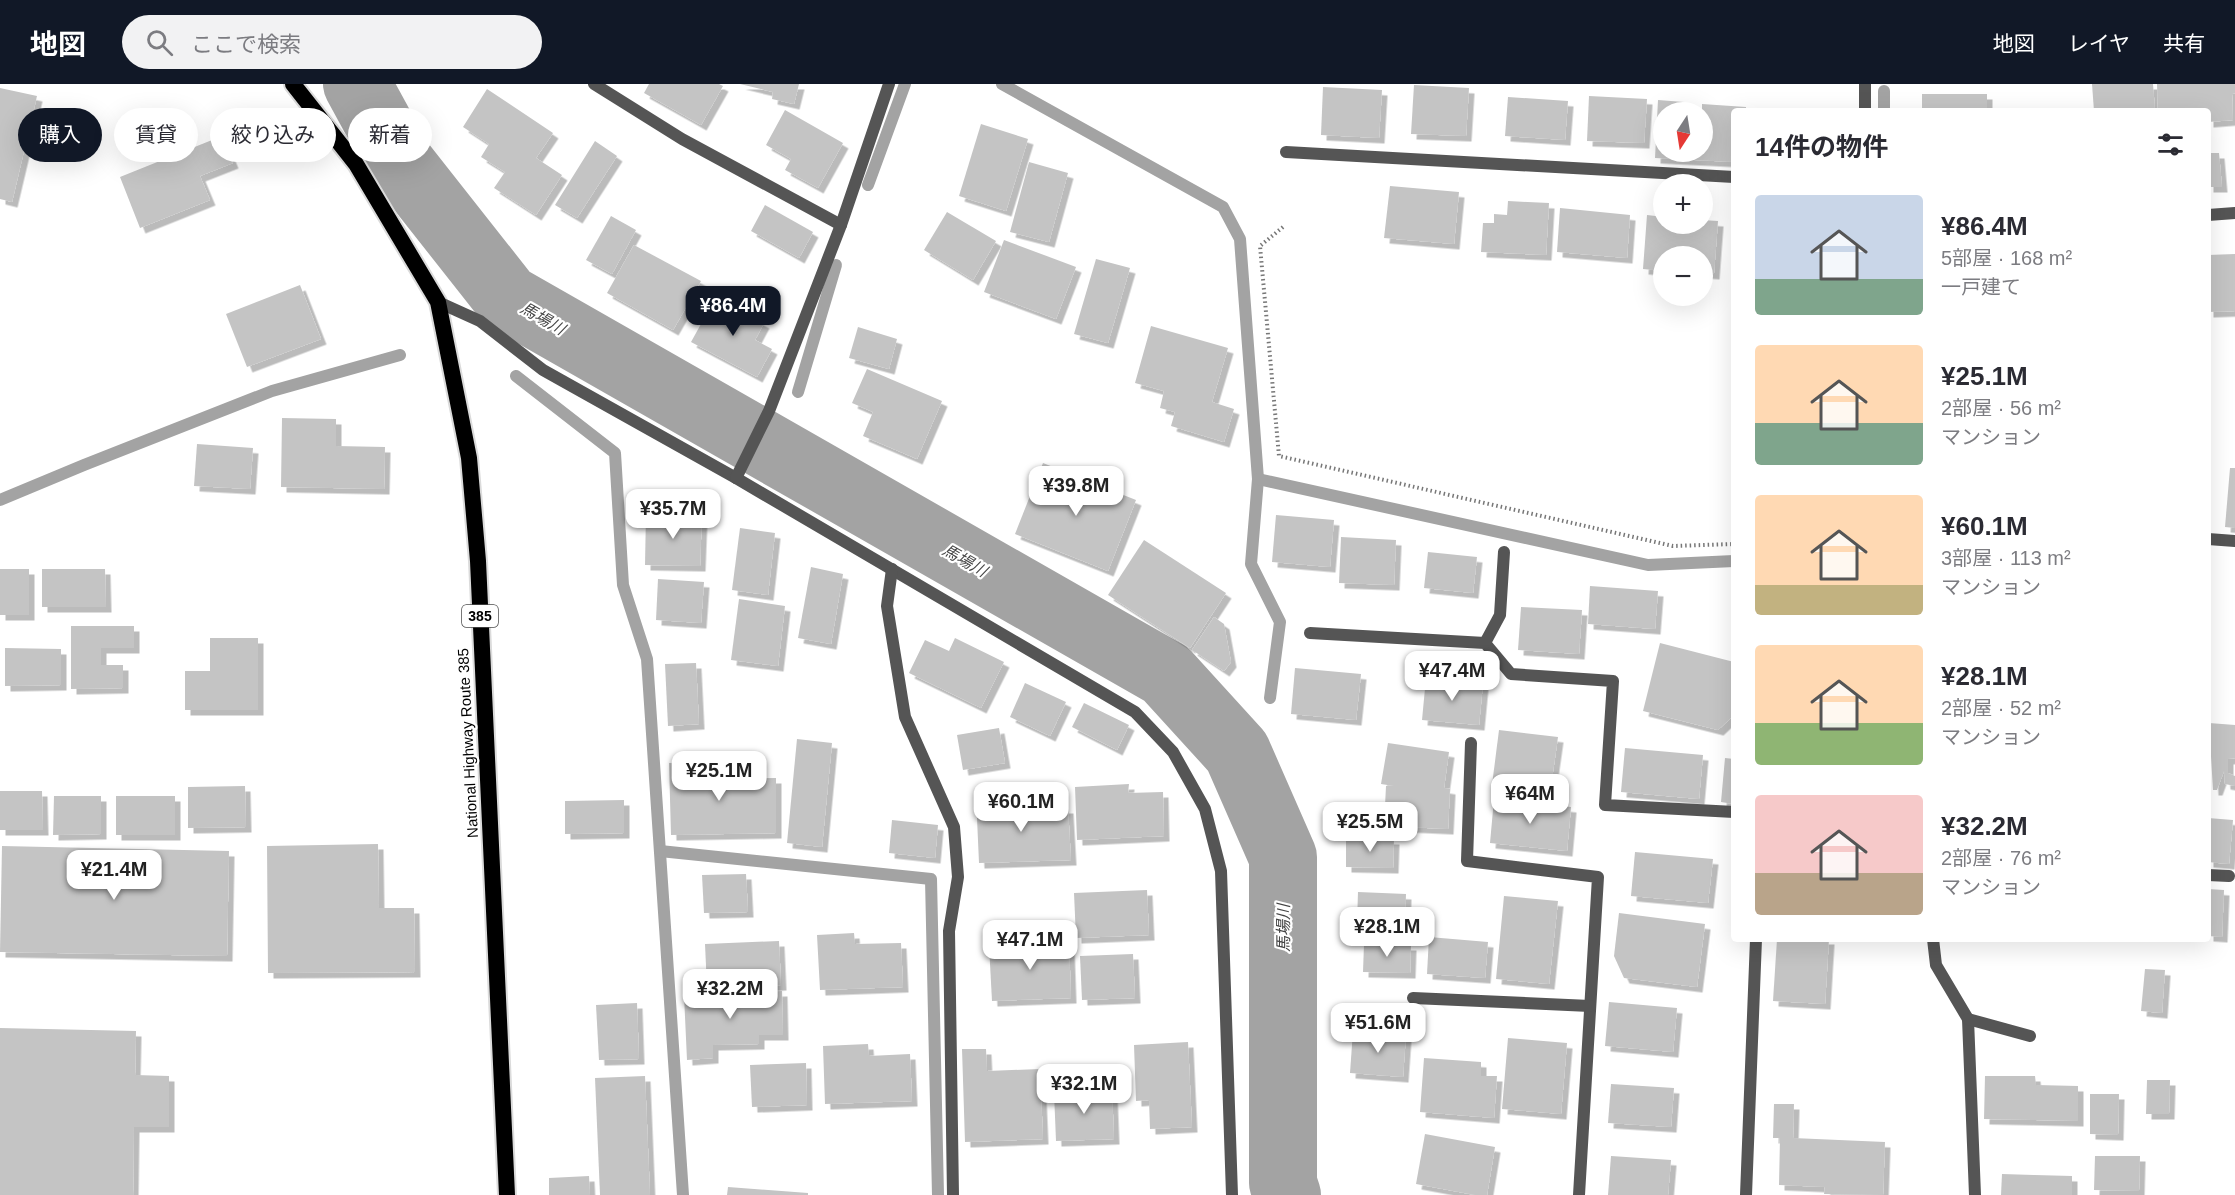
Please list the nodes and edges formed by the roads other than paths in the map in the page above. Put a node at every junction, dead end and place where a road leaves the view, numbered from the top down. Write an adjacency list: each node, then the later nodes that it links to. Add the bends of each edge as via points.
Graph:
1 (293, 84): 11 (highway, National Highway Route 385 / 385, via 356,164)
2 (594, 84): 10 (street, via 682,139)
3 (889, 84): 10 (street)
4 (1865, 84): 5 (street)
5 (1865, 108)
6 (1286, 152): 7 (street)
7 (1731, 177)
8 (2235, 213): 9 (street)
9 (2211, 215)
10 (841, 225): 12 (street, via 769,411)
11 (438, 302): 12 (street, via 480,321 543,370); 29 (highway, National Highway Route 385 / 385, via 469,458 478,561)
12 (736, 478): 16 (street)
13 (2211, 539): 14 (street)
14 (2235, 541)
15 (1504, 552): 18 (street, via 1500,615)
16 (892, 568): 30 (street, via 887,606 905,717 954,827 958,877 948,931); 31 (street, via 1135,712 1173,752 1205,809 1221,871)
17 (1310, 633): 18 (street)
18 (1485, 643): 20 (street, via 1511,674 1612,681 1605,805)
19 (1471, 743): 26 (street, via 1467,861 1598,877)
20 (1731, 812)
21 (2211, 875): 22 (street)
22 (2229, 876)
23 (1756, 942): 33 (street)
24 (1933, 942): 27 (street, via 1936,965)
25 (1413, 998): 26 (street)
26 (1590, 1006): 32 (street)
27 (1968, 1019): 28 (street); 34 (street)
28 (2030, 1036)
29 (507, 1195)
30 (953, 1195)
31 (1232, 1195)
32 (1579, 1195)
33 (1746, 1195)
34 (1975, 1195)

